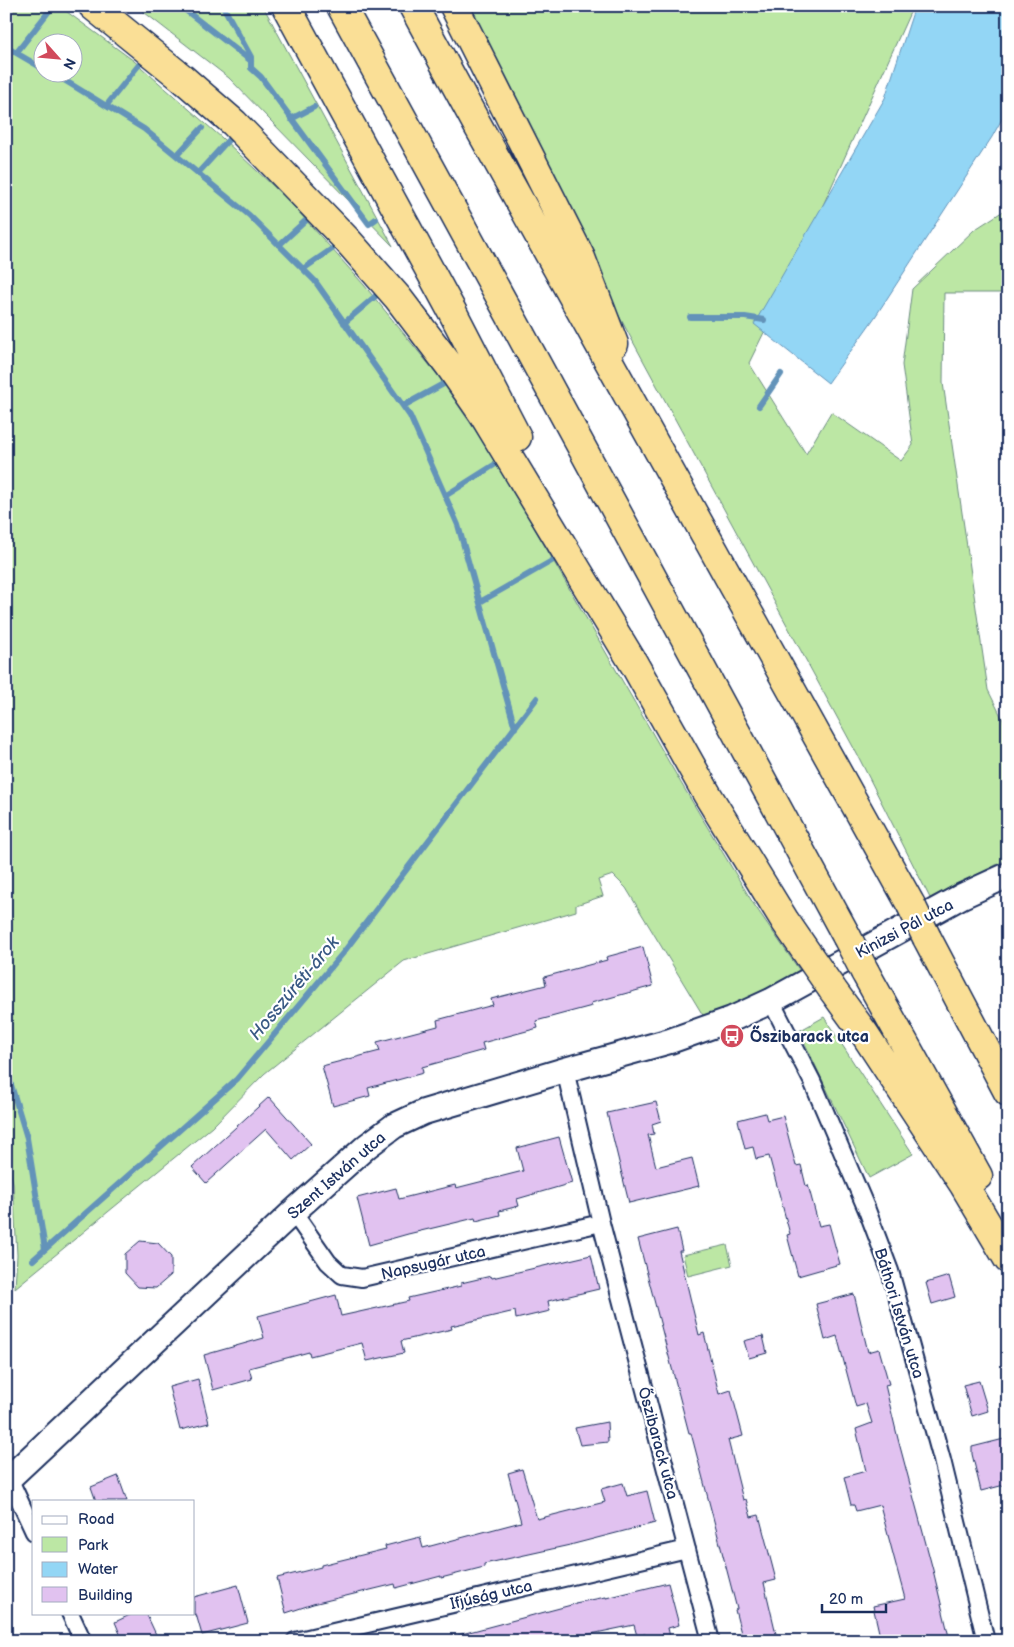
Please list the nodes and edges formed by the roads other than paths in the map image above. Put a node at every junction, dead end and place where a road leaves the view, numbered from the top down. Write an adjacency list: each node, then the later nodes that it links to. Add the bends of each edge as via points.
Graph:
1 (93, 6): 7 (highway, via 234,123 336,228 398,298 483,414)
2 (286, 6): 7 (highway, via 453,314)
3 (341, 6): 15 (highway, bridge)
4 (413, 6): 6 (highway)
5 (454, 6): 6 (highway, via 581,258 608,325)
6 (636, 412): 12 (highway, bridge, via 911,905)
7 (634, 664): 16 (highway, bridge, via 707,794 785,921 864,1033 964,1185)
8 (1008, 876): 9 (street, Kinizsi Pál utca, via 962,896)
9 (802, 983): 10 (street, Szent István utca)
10 (772, 1001): 11 (street, Szent István utca, via 670,1041); 24 (street, Báthori István utca, via 812,1081 890,1271 942,1460)
11 (566, 1070): 13 (street, Szent István utca, via 424,1112 394,1126); 14 (street, Őszibarack utca)
12 (1008, 1092)
13 (293, 1212): 14 (street, Napsugár utca, via 328,1262 342,1275 362,1278); 17 (street, Szent István utca)
14 (601, 1222): 19 (street, Őszibarack utca)
15 (1008, 1231)
16 (1008, 1259)
17 (7, 1478): 18 (street)
18 (32, 1528)
19 (687, 1549): 22 (street, Ifjúság utca); 23 (street, Őszibarack utca)
20 (70, 1614): 21 (street)
21 (82, 1641)
22 (295, 1641)
23 (711, 1641)
24 (986, 1641)

